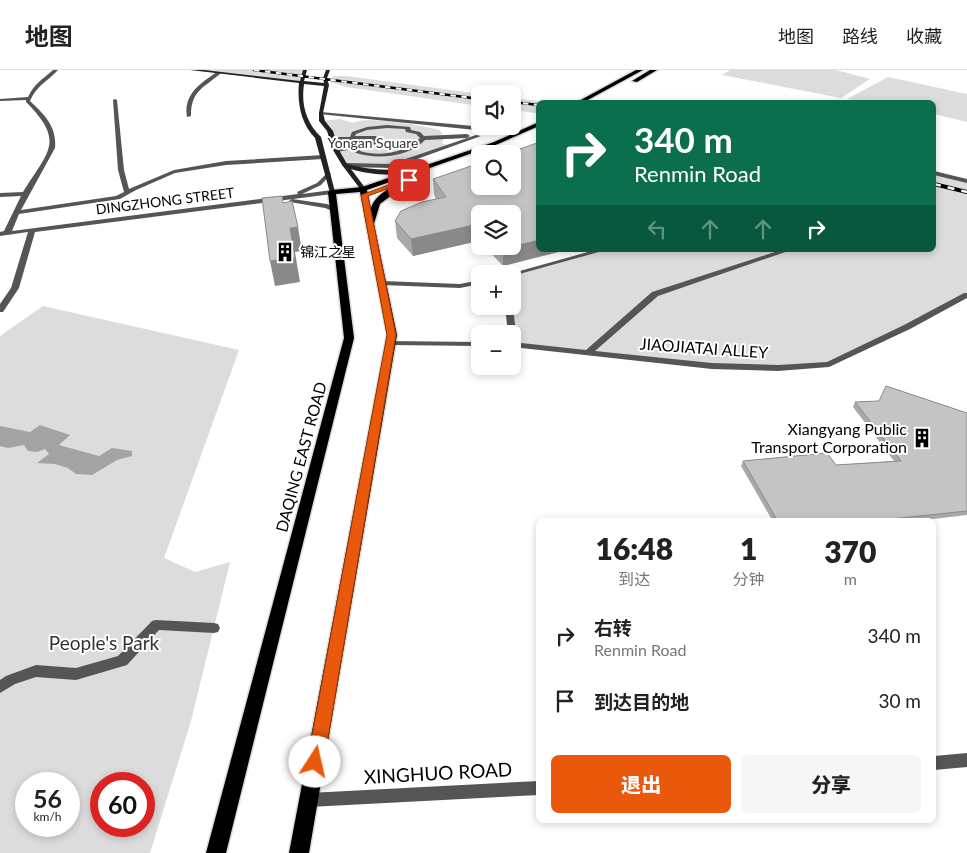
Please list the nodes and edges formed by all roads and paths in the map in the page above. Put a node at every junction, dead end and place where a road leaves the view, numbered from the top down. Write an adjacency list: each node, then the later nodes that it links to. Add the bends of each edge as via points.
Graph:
1 (56, 70): 12 (street, via 42,80)
2 (192, 70): 7 (main road)
3 (305, 70): 8 (main road, DAQING EAST ROAD)
4 (328, 70): 9 (main road)
5 (640, 70): 14 (main road)
6 (654, 70): 10 (main road)
7 (219, 73): 8 (main road); 16 (street, via 196,90 188,104)
8 (302, 82): 9 (main road); 26 (main road, DAQING EAST ROAD, via 302,113 310,132 318,137)
9 (327, 85): 15 (main road)
10 (612, 93)
11 (0, 96): 12 (street)
12 (30, 98): 35 (street, via 28,101 48,122 52,150)
13 (115, 100): 33 (street, via 121,170)
14 (584, 100)
15 (321, 112): 19 (street, via 495,130); 22 (main road)
16 (189, 116)
17 (536, 125): 29 (main road)
18 (536, 133): 23 (main road)
19 (478, 136): 21 (street); 28 (street, via 392,166)
20 (352, 138): 21 (street, via 361,130 387,126 408,128); 22 (street); 24 (street, via 374,137 378,143)
21 (423, 138): 24 (street, via 414,147 375,155 358,152)
22 (332, 139): 25 (main road)
23 (506, 145)
24 (355, 146): 25 (street)
25 (336, 150): 28 (main road)
26 (323, 157): 31 (main road, DAQING EAST ROAD); 33 (street, via 226,163 174,172)
27 (471, 158): 29 (main road)
28 (344, 165): 29 (main road, via 383,174); 34 (main road)
29 (420, 172): 34 (main road); 40 (main road, via 376,203)
30 (936, 173): 32 (street)
31 (328, 174): 37 (main road, DAQING EAST ROAD); 38 (street, via 319,184 299,193)
32 (967, 181)
33 (127, 192): 39 (street, via 118,198)
34 (364, 192): 37 (main road); 40 (main road)
35 (25, 194): 36 (street); 39 (street)
36 (0, 195)
37 (333, 201): 38 (street, DINGZHONG STREET); 38 (street, via 327,206 296,201); 60 (main road, DAQING EAST ROAD, via 350,338)
38 (244, 203): 41 (street, DINGZHONG STREET)
39 (16, 212): 42 (street)
40 (370, 224): 46 (main road)
41 (32, 230): 42 (street, DINGZHONG STREET); 49 (street, via 15,288)
42 (3, 234)
43 (595, 252): 45 (street)
44 (782, 252): 53 (street, via 655,294)
45 (521, 272)
46 (382, 283): 47 (street); 50 (main road, via 392,335)
47 (471, 284)
48 (967, 295): 53 (street, JIAOJIATAI ALLEY, via 829,364 778,368 712,366)
49 (0, 310)
50 (390, 343): 51 (street); 59 (main road)
51 (471, 344)
52 (521, 344): 53 (street, JIAOJIATAI ALLEY)
53 (587, 353)
54 (214, 628): 55 (street, via 156,625 122,661 76,674 36,671)
55 (0, 687)
56 (967, 760): 57 (street)
57 (936, 763)
58 (536, 788): 59 (street, XINGHUO ROAD)
59 (308, 800): 61 (main road)
60 (216, 853)
61 (299, 853)

